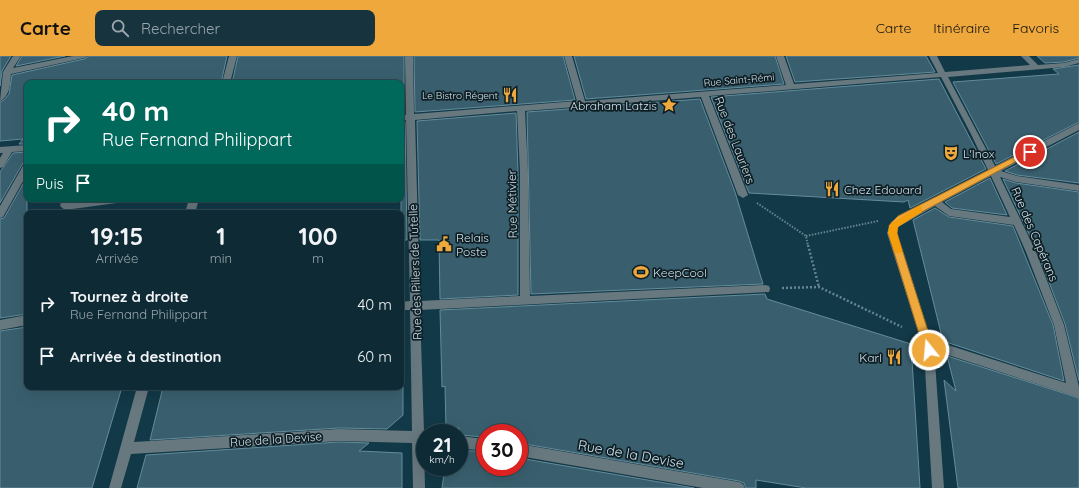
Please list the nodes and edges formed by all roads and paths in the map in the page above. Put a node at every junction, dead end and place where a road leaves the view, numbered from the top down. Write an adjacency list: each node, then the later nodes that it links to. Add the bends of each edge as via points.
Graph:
1 (17, 56): 11 (street)
2 (84, 56): 11 (street)
3 (233, 56): 13 (street)
4 (409, 56): 19 (street, Rue des Piliers de Tutelle)
5 (568, 56): 17 (street)
6 (780, 56): 14 (street)
7 (932, 56): 12 (street, Rue des Capérans)
8 (1025, 56): 10 (street)
9 (1079, 61): 10 (street, Rue Saint-Rémi)
10 (1036, 67): 12 (street, Rue Saint-Rémi)
11 (7, 72): 15 (street)
12 (944, 74): 14 (street, Rue Saint-Rémi); 26 (street, Rue des Capérans)
13 (227, 80)
14 (791, 87): 16 (street, Rue Saint-Rémi)
15 (2, 94)
16 (704, 94): 17 (street, Rue Saint-Rémi); 28 (street, Rue des Lauriers)
17 (582, 104): 18 (street, Rue Saint-Rémi)
18 (521, 108): 19 (street, Rue Saint-Rémi); 38 (street, Rue Métivier)
19 (406, 118): 39 (street, Rue des Piliers de Tutelle)
20 (1079, 126): 26 (street)
21 (24, 148): 22 (street)
22 (10, 149): 23 (street); 24 (street)
23 (0, 150)
24 (0, 165)
25 (24, 171): 32 (street)
26 (993, 171): 27 (street, via 1016,179); 29 (street); 34 (street, Rue des Capérans)
27 (1079, 188)
28 (743, 195): 35 (path)
29 (935, 201): 34 (street, via 949,212); 43 (street, via 894,225 892,233)
30 (66, 202): 31 (street, via 65,206)
31 (99, 202)
32 (0, 214)
33 (879, 221): 35 (path)
34 (1017, 222): 45 (street, Rue des Capérans, via 1059,326)
35 (806, 236): 36 (path)
36 (819, 287): 37 (path); 43 (path)
37 (765, 289): 38 (street)
38 (525, 300): 39 (street)
39 (416, 305): 40 (street); 46 (street, Rue des Piliers de Tutelle)
40 (404, 306)
41 (24, 321): 42 (street)
42 (0, 325)
43 (927, 344): 45 (street); 54 (street)
44 (142, 390): 48 (street)
45 (1076, 391)
46 (421, 424)
47 (416, 438): 48 (street, Rue de la Devise, via 338,435)
48 (126, 448): 51 (street)
49 (528, 452): 53 (street, Rue de la Devise)
50 (420, 476): 52 (street, Rue des Piliers de Tutelle)
51 (115, 488)
52 (419, 488)
53 (739, 488)
54 (938, 488)

